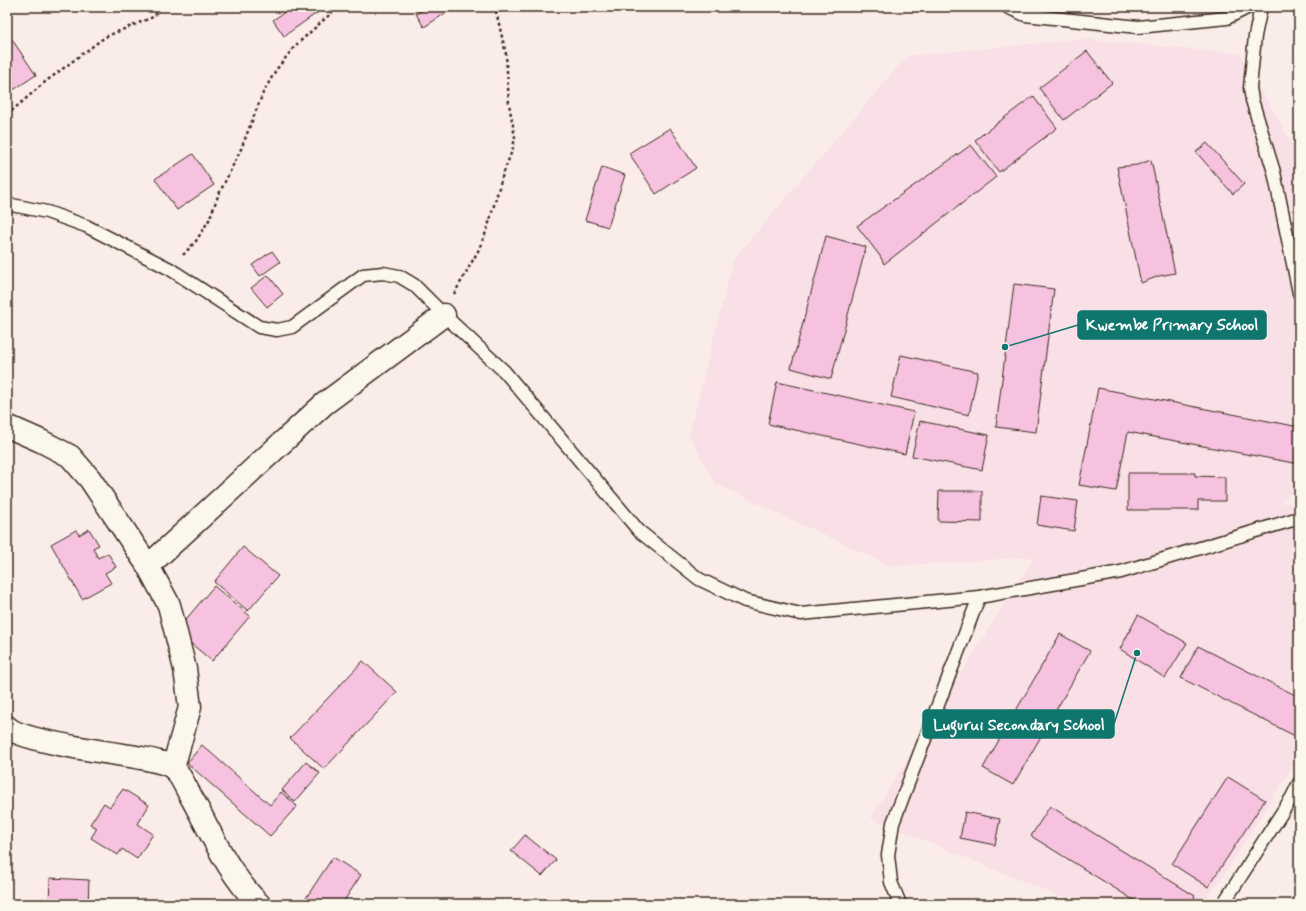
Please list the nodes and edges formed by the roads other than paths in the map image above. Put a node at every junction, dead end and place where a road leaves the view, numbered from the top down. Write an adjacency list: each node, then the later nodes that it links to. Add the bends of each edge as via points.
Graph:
1 (1007, 7): 2 (lane, via 1025,15 1138,27 1227,18)
2 (1249, 7)
3 (1261, 7): 5 (lane, via 1255,36 1250,88 1274,172)
4 (7, 204): 6 (lane, via 47,212 86,226 170,269 259,327 277,330 292,327 363,275 383,273 399,276 414,285)
5 (1299, 293)
6 (444, 315): 9 (street, via 324,404); 10 (lane, via 505,372 639,531 699,579 745,601 801,614)
7 (7, 426): 9 (street, via 70,456 90,479)
8 (1299, 518): 10 (lane, via 1121,572)
9 (148, 566): 14 (street, via 169,605 185,669 190,707)
10 (979, 597): 17 (lane, via 893,823 888,855 891,882)
11 (7, 727): 12 (street)
12 (28, 737): 13 (street); 14 (street, via 155,760)
13 (7, 743)
14 (174, 768): 16 (street, via 229,866)
15 (1299, 783): 18 (lane)
16 (259, 904)
17 (900, 904)
18 (1223, 904)

